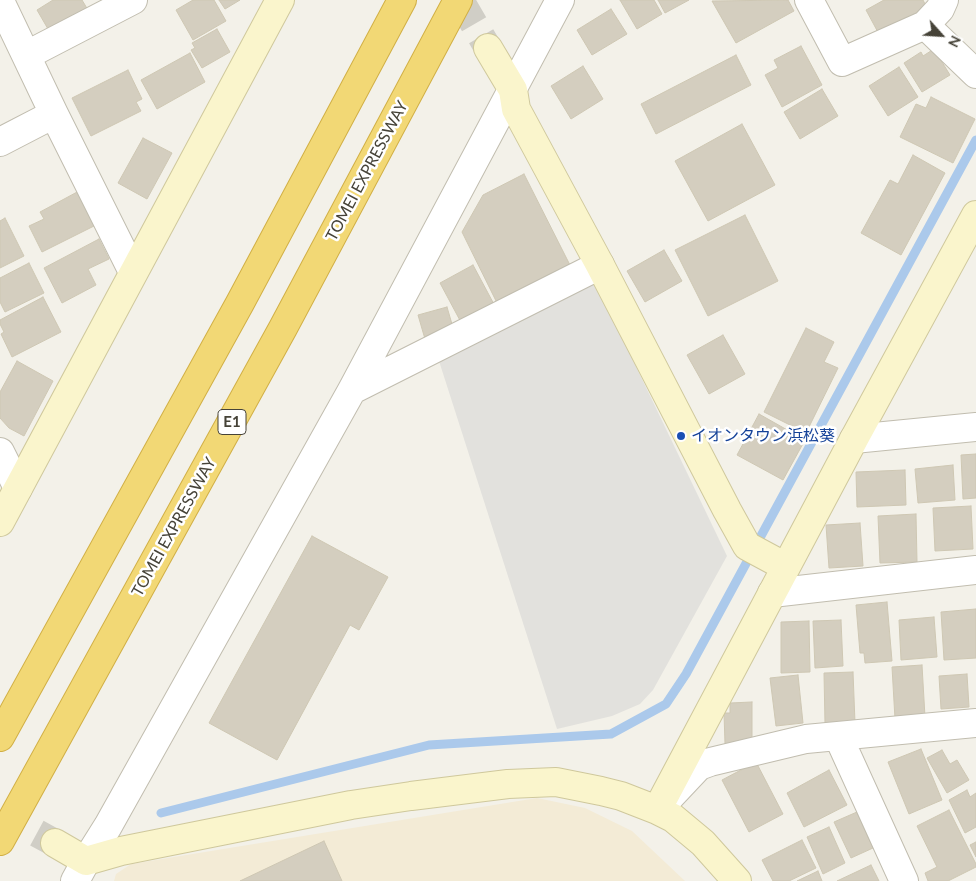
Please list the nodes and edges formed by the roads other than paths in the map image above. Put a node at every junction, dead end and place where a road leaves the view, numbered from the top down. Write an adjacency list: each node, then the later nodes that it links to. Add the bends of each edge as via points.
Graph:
1 (133, 0): 11 (street)
2 (280, 0): 18 (street)
3 (402, 0): 30 (highway, via 235,312)
4 (458, 0): 32 (highway, TOMEI EXPRESSWAY / E1, via 274,345)
5 (560, 0): 13 (street)
6 (809, 0): 9 (street, via 842,62)
7 (944, 0): 9 (street)
8 (0, 1): 11 (street)
9 (925, 24): 12 (street)
10 (488, 48): 13 (street)
11 (27, 55): 14 (street)
12 (976, 74)
13 (513, 90): 17 (street, via 516,109); 19 (street)
14 (54, 114): 15 (street); 18 (street)
15 (0, 142)
16 (976, 215): 21 (street)
17 (600, 265): 19 (street); 25 (street, via 747,546)
18 (133, 272): 23 (street)
19 (352, 390): 34 (street)
20 (976, 427): 21 (street)
21 (854, 439): 25 (street)
22 (0, 452): 23 (street)
23 (18, 488): 24 (street)
24 (0, 522)
25 (779, 563): 27 (street)
26 (976, 570): 27 (street)
27 (772, 593): 31 (street)
28 (974, 726): 29 (street)
29 (838, 736): 31 (street, via 806,739 700,766); 36 (street)
30 (0, 737)
31 (658, 810): 34 (street, via 621,796 574,785 556,782 508,784 351,805 122,850); 35 (street, via 689,830)
32 (0, 841)
33 (55, 843): 34 (street)
34 (82, 873)
35 (737, 881)
36 (904, 881)

